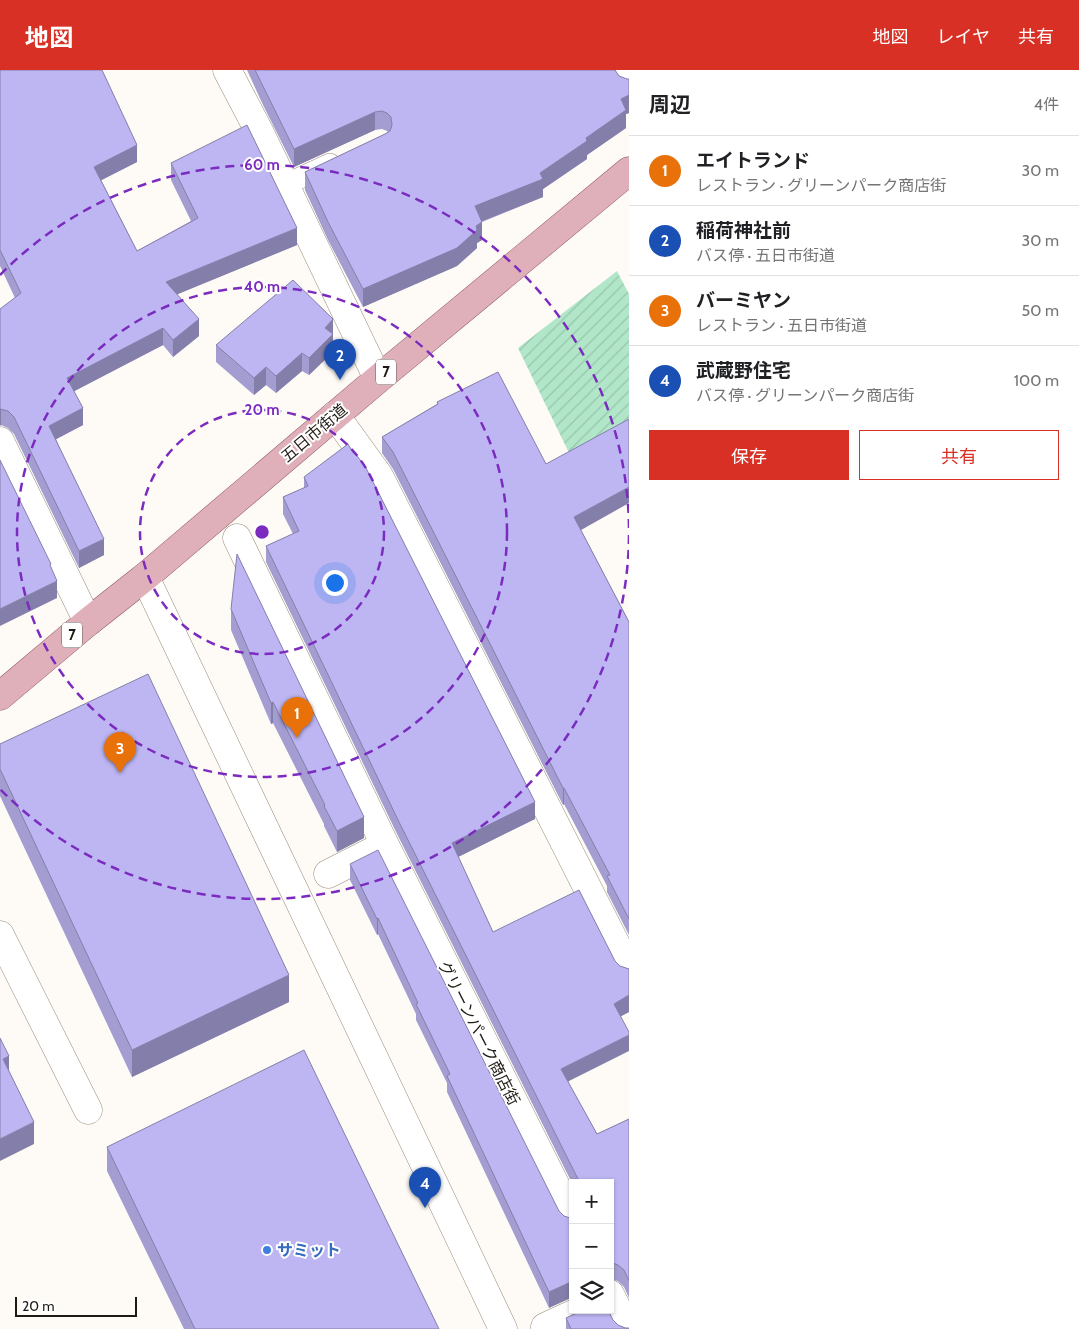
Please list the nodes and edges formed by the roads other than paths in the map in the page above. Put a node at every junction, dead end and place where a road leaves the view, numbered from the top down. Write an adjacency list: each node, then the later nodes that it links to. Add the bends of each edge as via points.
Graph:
1 (227, 70): 6 (street)
2 (624, 70): 3 (street)
3 (629, 82)
4 (345, 157): 6 (lane)
5 (629, 172): 7 (main road, 五日市街道 / 7)
6 (286, 185): 7 (street)
7 (378, 379): 8 (main road, 五日市街道 / 7)
8 (335, 415): 11 (main road, 五日市街道 / 7); 17 (street, via 379,476)
9 (0, 441): 12 (street)
10 (238, 538): 14 (street, グリーンパーク商店街)
11 (145, 576): 12 (main road, 五日市街道 / 7); 23 (street)
12 (88, 622): 13 (main road, 五日市街道 / 7)
13 (0, 696)
14 (385, 846): 15 (street); 19 (street, グリーンパーク商店街)
15 (328, 874)
16 (0, 936): 18 (street)
17 (629, 970)
18 (88, 1110)
19 (569, 1212)
20 (614, 1302): 24 (street)
21 (573, 1314): 22 (street)
22 (545, 1327)
23 (504, 1329)
24 (628, 1329)

